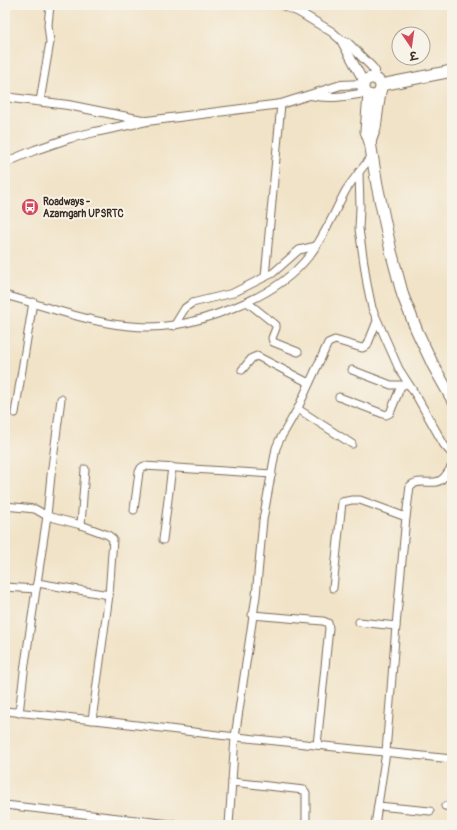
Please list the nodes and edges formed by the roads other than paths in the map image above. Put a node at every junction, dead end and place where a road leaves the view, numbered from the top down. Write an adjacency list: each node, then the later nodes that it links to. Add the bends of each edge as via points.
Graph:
1 (50, 5): 9 (street, via 50,42)
2 (282, 5): 3 (street, via 299,12)
3 (341, 40): 5 (street, via 370,63); 6 (street)
4 (452, 71): 5 (highway)
5 (379, 84): 6 (highway, via 367,79); 6 (highway, via 373,96); 12 (highway, via 375,128)
6 (366, 88): 8 (street, via 340,85); 8 (street, via 335,98); 12 (highway, via 366,131)
7 (5, 95): 9 (street)
8 (308, 95): 10 (street)
9 (40, 101): 11 (street)
10 (281, 104): 11 (street); 17 (street)
11 (147, 121): 14 (street, via 70,138)
12 (370, 142): 13 (highway)
13 (372, 156): 15 (street); 30 (highway, via 391,252 403,296 433,365)
14 (6, 160)
15 (359, 172): 16 (street); 21 (street, via 359,229 368,294)
16 (316, 246): 17 (street, via 299,250); 20 (street, via 290,275)
17 (265, 277): 22 (street, via 233,293 192,303 185,308)
18 (5, 295): 19 (street)
19 (33, 302): 22 (street, via 107,323); 32 (street)
20 (247, 302): 22 (street, via 221,313); 23 (street, via 276,325 273,342)
21 (377, 321): 26 (street, via 365,348 335,340 328,343); 27 (street)
22 (174, 326)
23 (298, 352)
24 (242, 370): 26 (street, via 257,356)
25 (352, 370): 27 (street, via 391,385)
26 (309, 383): 31 (street)
27 (405, 385): 28 (street, via 390,413 386,415); 34 (street)
28 (339, 397)
29 (61, 399): 41 (street)
30 (452, 399)
31 (298, 409): 33 (street); 38 (street, via 278,441)
32 (15, 413)
33 (352, 444)
34 (452, 454)
35 (452, 466): 42 (street, via 442,480 416,482 410,486)
36 (172, 468): 38 (street); 40 (street, via 147,465 141,468); 44 (street)
37 (86, 469): 43 (street)
38 (272, 474): 49 (street, via 263,520)
39 (5, 506): 41 (street, via 32,509)
40 (134, 510)
41 (47, 516): 43 (street); 45 (street)
42 (406, 517): 47 (street, via 360,500 342,502); 51 (street)
43 (80, 525): 48 (street, via 113,539)
44 (163, 540)
45 (36, 586): 46 (street); 48 (street); 53 (street)
46 (5, 587)
47 (333, 588)
48 (108, 595): 54 (street)
49 (252, 615): 55 (street); 56 (street, via 328,623)
50 (359, 622): 51 (street)
51 (396, 626): 57 (street)
52 (5, 711): 53 (street)
53 (20, 712): 54 (street)
54 (92, 720): 55 (street)
55 (235, 737): 56 (street); 59 (street)
56 (317, 744): 57 (street)
57 (386, 752): 58 (street); 61 (street)
58 (452, 759)
59 (232, 782): 65 (street); 66 (street, via 304,790 306,822)
60 (5, 805): 63 (street)
61 (378, 806): 62 (street); 67 (street)
62 (430, 811)
63 (142, 823): 64 (street)
64 (179, 825)
65 (229, 825)
66 (302, 825)
67 (376, 825)

